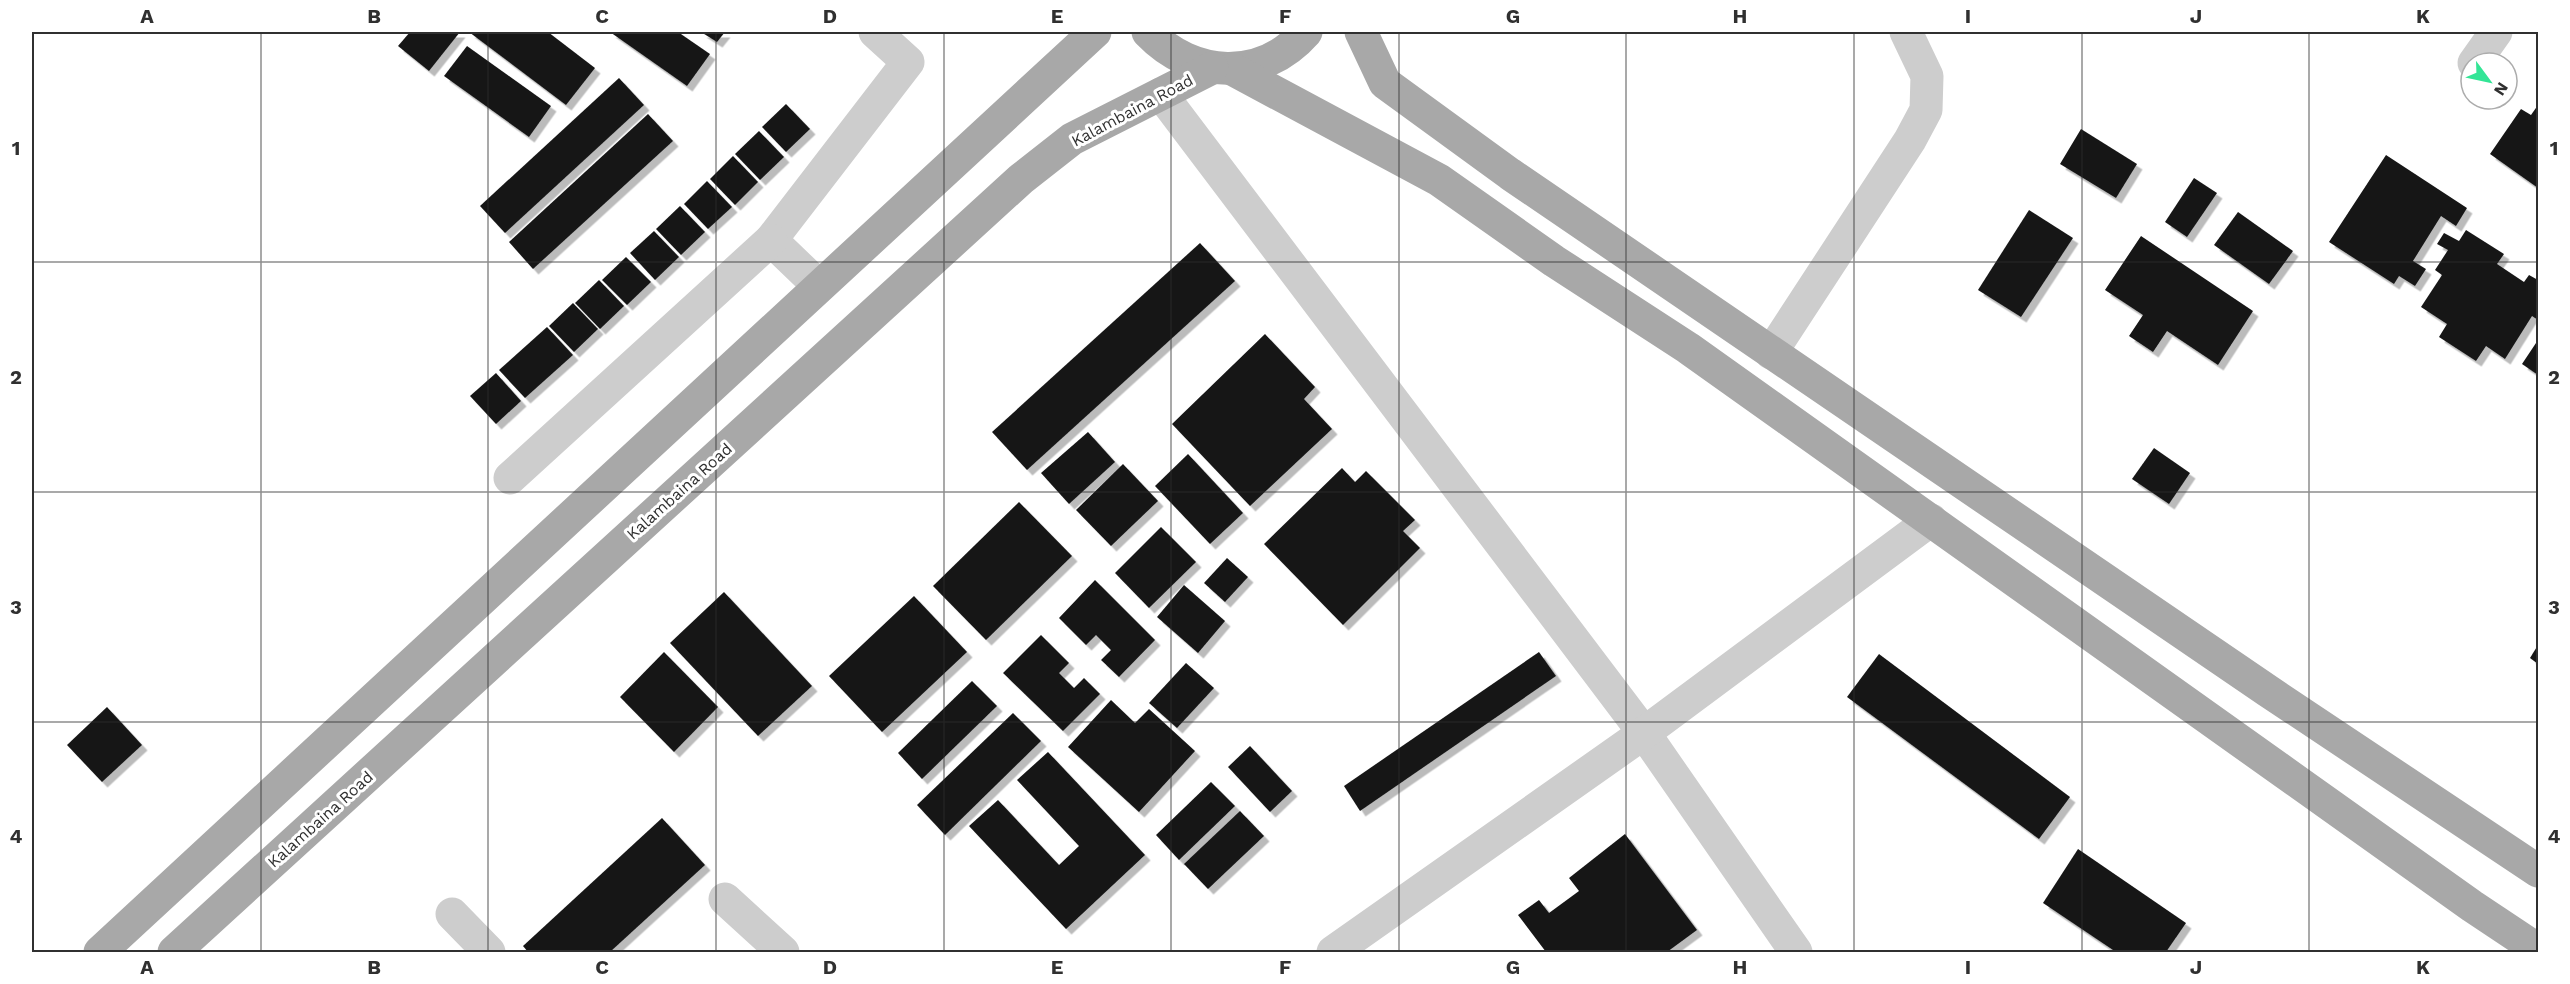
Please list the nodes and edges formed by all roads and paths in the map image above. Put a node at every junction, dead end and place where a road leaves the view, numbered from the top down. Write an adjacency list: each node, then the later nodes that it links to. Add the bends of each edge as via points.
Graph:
1 (875, 32): 11 (street, via 908,62)
2 (1095, 32): 12 (main road)
3 (1148, 32): 9 (main road, via 1161,46 1185,60)
4 (1306, 32): 9 (main road, via 1294,45 1265,62)
5 (1361, 32): 13 (main road, via 1385,83)
6 (1906, 32): 13 (street, via 1927,76 1926,110)
7 (2496, 32): 8 (street)
8 (2483, 51)
9 (1222, 68): 10 (main road, Kalambaina Road); 15 (main road, via 1439,180 1688,348)
10 (1161, 94): 16 (street); 22 (main road, Kalambaina Road, via 1072,140 1021,179)
11 (771, 240): 12 (street); 14 (street)
12 (819, 286): 21 (main road)
13 (1771, 353): 17 (main road)
14 (510, 478)
15 (1931, 520): 16 (street); 20 (main road)
16 (1644, 733): 25 (street); 26 (street)
17 (2538, 871)
18 (725, 899): 24 (street)
19 (452, 914): 23 (street)
20 (2538, 950)
21 (100, 952)
22 (174, 952)
23 (489, 952)
24 (783, 952)
25 (1333, 952)
26 (1796, 952)

